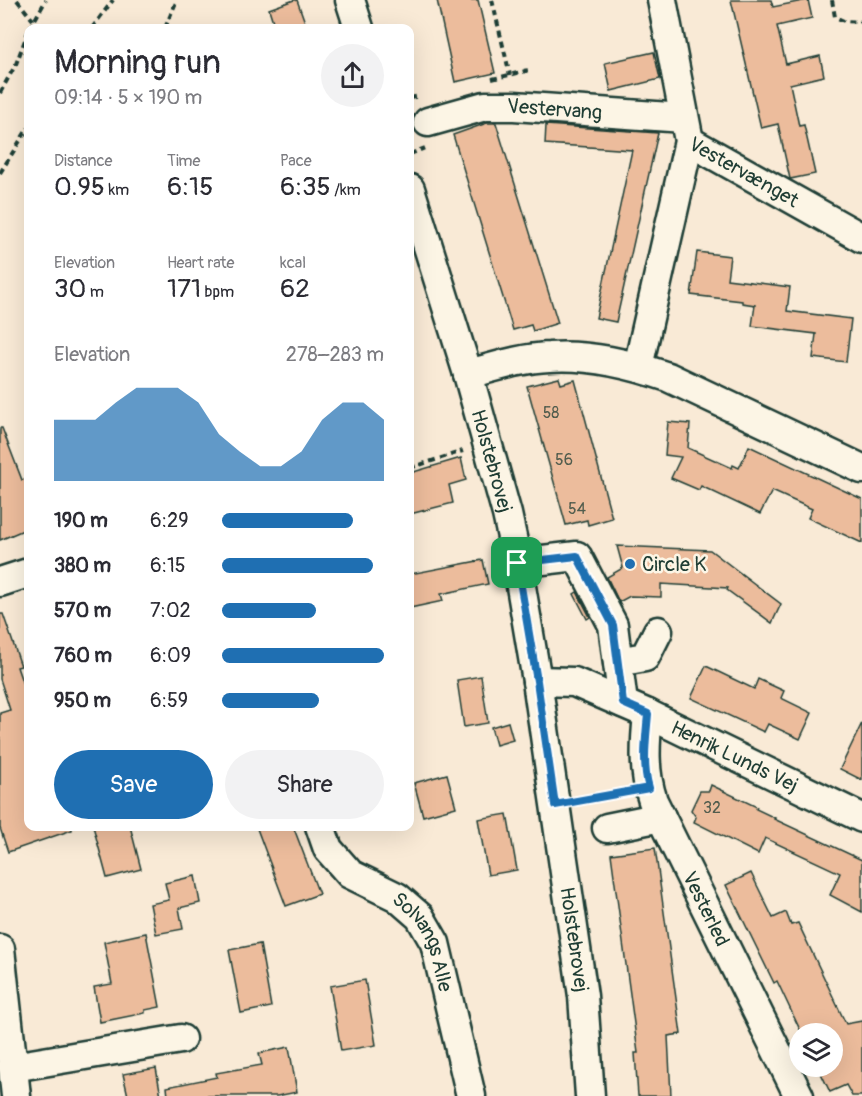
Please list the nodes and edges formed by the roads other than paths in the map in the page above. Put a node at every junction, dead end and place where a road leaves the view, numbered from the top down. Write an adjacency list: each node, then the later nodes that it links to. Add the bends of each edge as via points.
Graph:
1 (350, 0): 3 (street)
2 (662, 0): 5 (street, Vestervænget)
3 (358, 24)
4 (428, 122): 5 (street, Vestervang, via 485,106 514,106)
5 (686, 129): 7 (street, Vestervænget); 8 (street)
6 (414, 202): 9 (street, Holstebrovej)
7 (862, 238)
8 (638, 367): 9 (street, via 590,358 549,357); 10 (street, via 668,377)
9 (468, 374): 11 (street, Holstebrovej)
10 (862, 470)
11 (517, 563): 15 (street, Vesterled, via 577,556 613,625); 16 (street, Holstebrovej)
12 (24, 574): 13 (street)
13 (0, 582)
14 (658, 631): 15 (street, via 645,657)
15 (618, 662): 17 (street, Vesterled)
16 (537, 681): 17 (street, Henrik Lunds Vej, via 574,682); 27 (street, Holstebrovej, via 582,996)
17 (636, 708): 18 (street, Vesterled, via 646,780); 19 (street, Henrik Lunds Vej)
18 (661, 817): 20 (street); 28 (street, Vesterled)
19 (862, 818)
20 (607, 828)
21 (322, 831): 26 (street, Solvangs Alle, via 328,849 350,874 397,897 420,917 435,943)
22 (0, 949): 24 (street)
23 (181, 1039): 24 (street)
24 (13, 1066): 25 (street)
25 (16, 1096)
26 (471, 1096)
27 (590, 1096)
28 (799, 1096)

